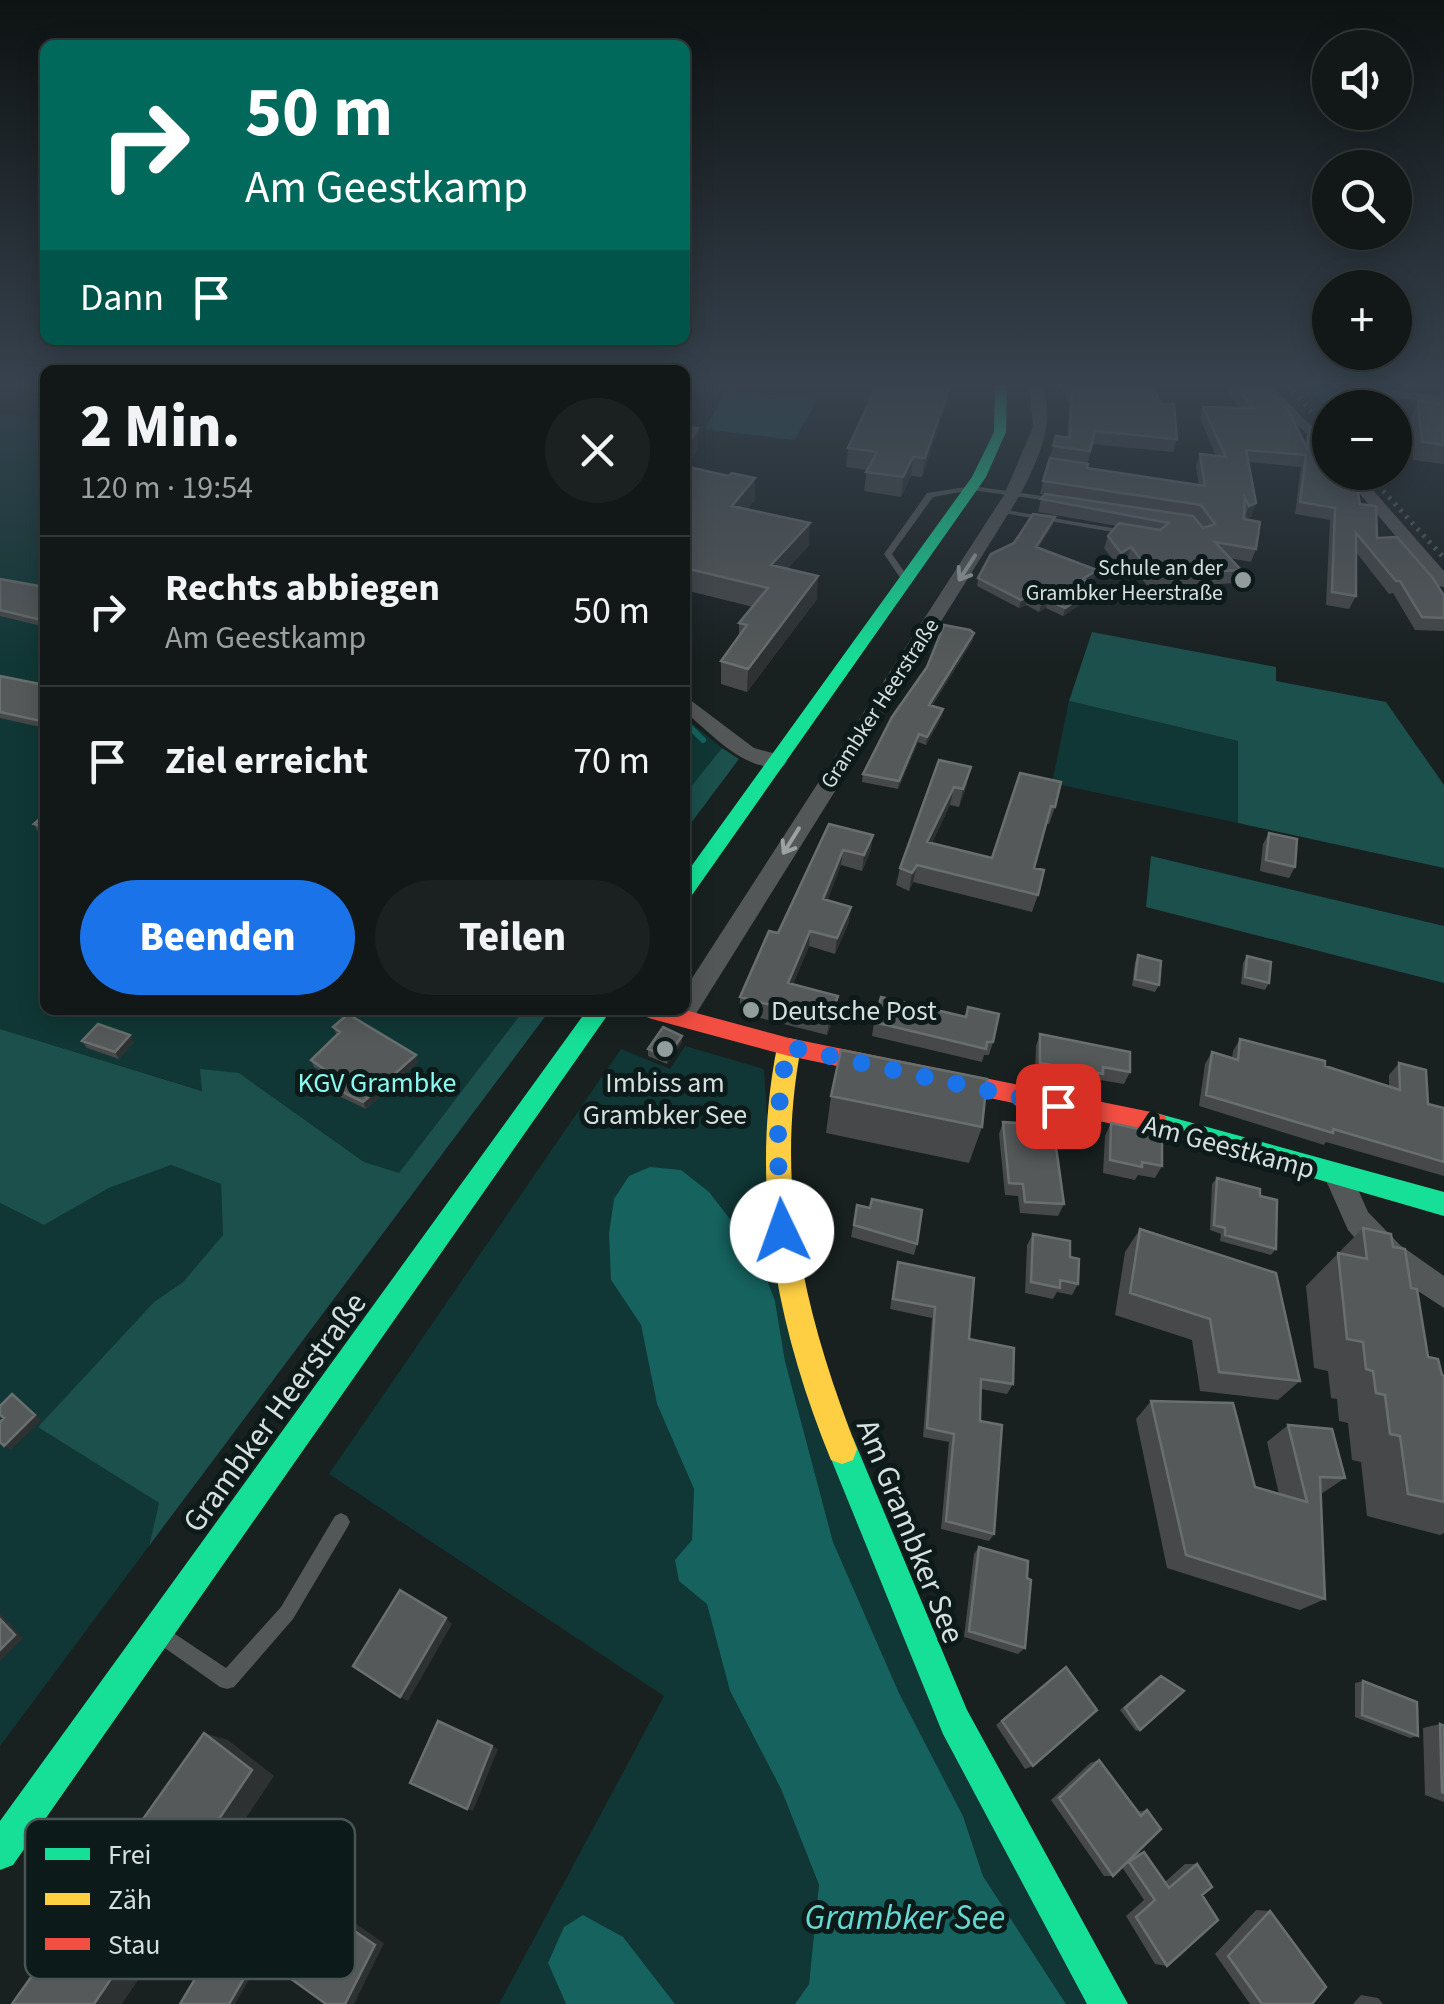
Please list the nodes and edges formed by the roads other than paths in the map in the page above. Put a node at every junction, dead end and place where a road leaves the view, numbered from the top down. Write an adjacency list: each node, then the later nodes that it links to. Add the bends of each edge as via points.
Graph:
1 (978, 479): 3 (main road, Grambker Heerstraße)
2 (1028, 479): 6 (street, Grambker Heerstraße)
3 (972, 488): 6 (lane); 10 (main road, Grambker Heerstraße)
4 (1364, 490): 8 (street)
5 (1071, 502): 6 (lane)
6 (1008, 503): 7 (lane); 12 (street, Grambker Heerstraße, one-way to 12)
7 (1138, 534)
8 (1444, 582)
9 (690, 706): 10 (street, via 747,753)
10 (777, 762): 11 (main road, Grambker Heerstraße)
11 (690, 883)
12 (690, 1002)
13 (596, 1015): 20 (main road, Grambker Heerstraße)
14 (689, 1015): 15 (main road, Am Geestkamp)
15 (789, 1047): 16 (main road, Am Geestkamp, via 1154,1122); 22 (main road, Am Grambker See, via 781,1077 782,1231 818,1389 955,1722)
16 (1338, 1176): 17 (main road, Am Geestkamp); 18 (street, Am Geestkamp, via 1358,1222 1388,1255)
17 (1444, 1204)
18 (1444, 1294)
19 (341, 1522): 20 (lane, via 287,1612 226,1680)
20 (158, 1631): 21 (main road, Grambker Heerstraße)
21 (0, 1852)
22 (1108, 2004)

